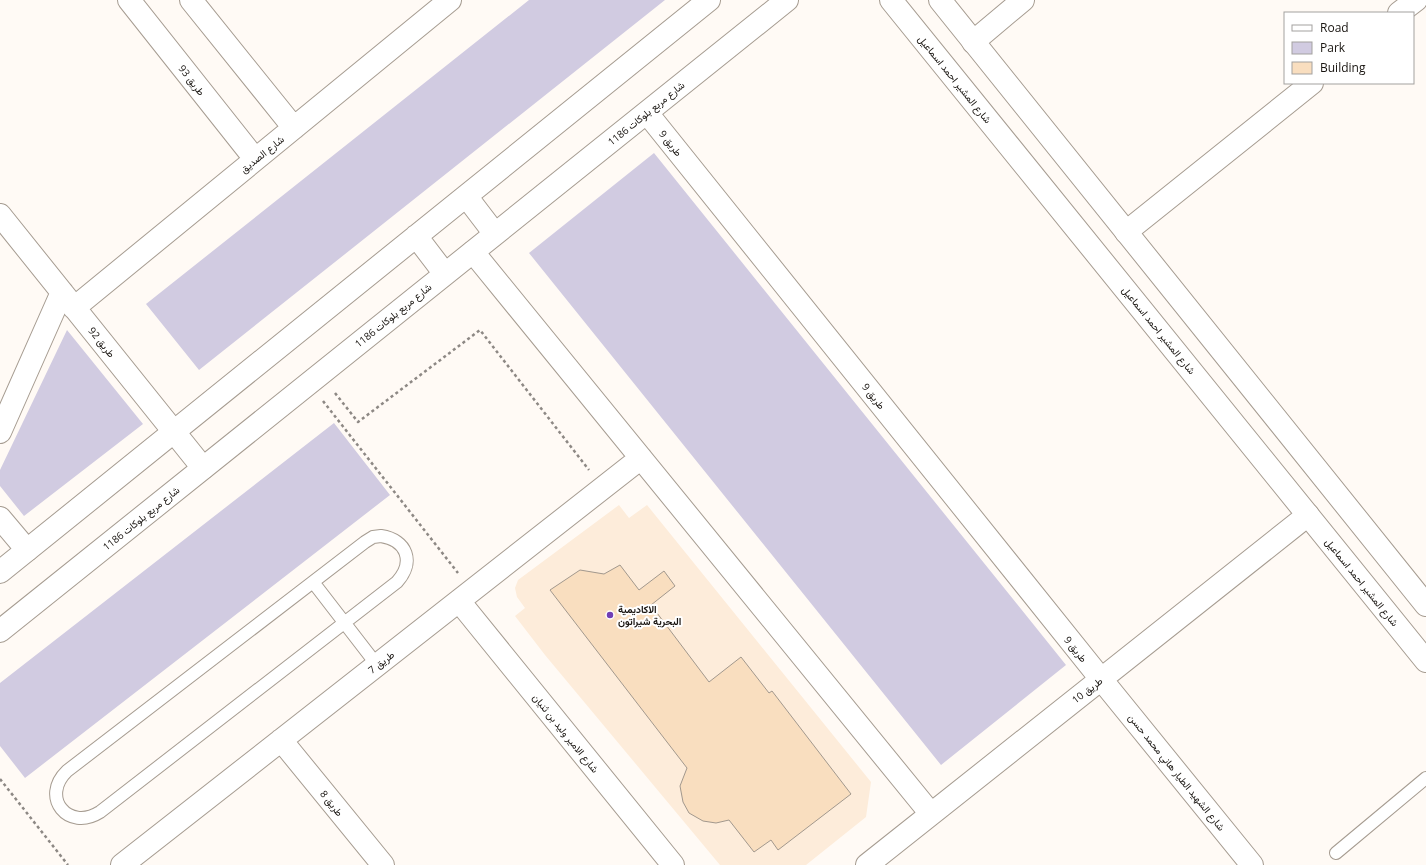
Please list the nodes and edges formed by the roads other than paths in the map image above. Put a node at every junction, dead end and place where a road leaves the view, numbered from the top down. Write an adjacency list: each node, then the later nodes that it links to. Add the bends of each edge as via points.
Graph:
1 (129, 0): 15 (street, طريق 93)
2 (191, 0): 14 (street)
3 (450, 0): 14 (street, شارع الصديق)
4 (709, 0): 16 (street)
5 (787, 0): 13 (street, شارع مربع بلوكات 1186)
6 (891, 0): 28 (street, شارع المشير احمد اسماعيل)
7 (940, 0): 11 (street)
8 (1023, 0): 11 (street)
9 (1416, 0): 10 (street)
10 (1400, 12)
11 (973, 42): 18 (street)
12 (1311, 84): 18 (street)
13 (646, 113): 19 (street, شارع مربع بلوكات 1186); 39 (street, طريق 9)
14 (294, 128): 15 (street, شارع الصديق)
15 (255, 159): 23 (street, شارع الصديق)
16 (466, 196): 19 (street); 20 (street)
17 (0, 215): 23 (street, طريق 92)
18 (1126, 232): 34 (street)
19 (495, 234): 21 (street, شارع مربع بلوكات 1186)
20 (416, 236): 22 (street); 25 (street)
21 (473, 252): 22 (street, شارع مربع بلوكات 1186); 26 (street)
22 (445, 274): 27 (street, شارع مربع بلوكات 1186)
23 (68, 300): 24 (street); 25 (street, طريق 92)
24 (0, 432)
25 (174, 432): 27 (street, طريق 92); 30 (street)
26 (641, 458): 33 (street, طريق 7); 42 (street)
27 (203, 468): 36 (street, شارع مربع بلوكات 1186)
28 (1308, 515): 37 (street, شارع المشير احمد اسماعيل); 39 (street, طريق 10)
29 (0, 518): 30 (street)
30 (27, 550): 31 (street)
31 (0, 572)
32 (313, 582): 35 (lane); 35 (lane, via 373,537 390,537 404,548 407,557 404,575); 35 (lane, via 67,771 61,777 56,794 63,811 71,817 81,819 100,812)
33 (465, 596): 38 (street, طريق 7); 47 (street, شارع الامير وليد بن ثنيان)
34 (1426, 605)
35 (345, 622): 38 (lane)
36 (0, 631)
37 (1426, 661)
38 (377, 665): 40 (street, طريق 7)
39 (1101, 679): 42 (street, طريق 10); 44 (street, شارع الشهيد الطيار هاني محمد حسن)
40 (281, 740): 45 (street, طريق 7); 46 (street, طريق 8)
41 (1426, 778): 43 (lane)
42 (931, 814): 48 (street, طريق 10)
43 (1336, 853)
44 (1245, 862)
45 (122, 865)
46 (383, 865)
47 (673, 865)
48 (867, 865)

